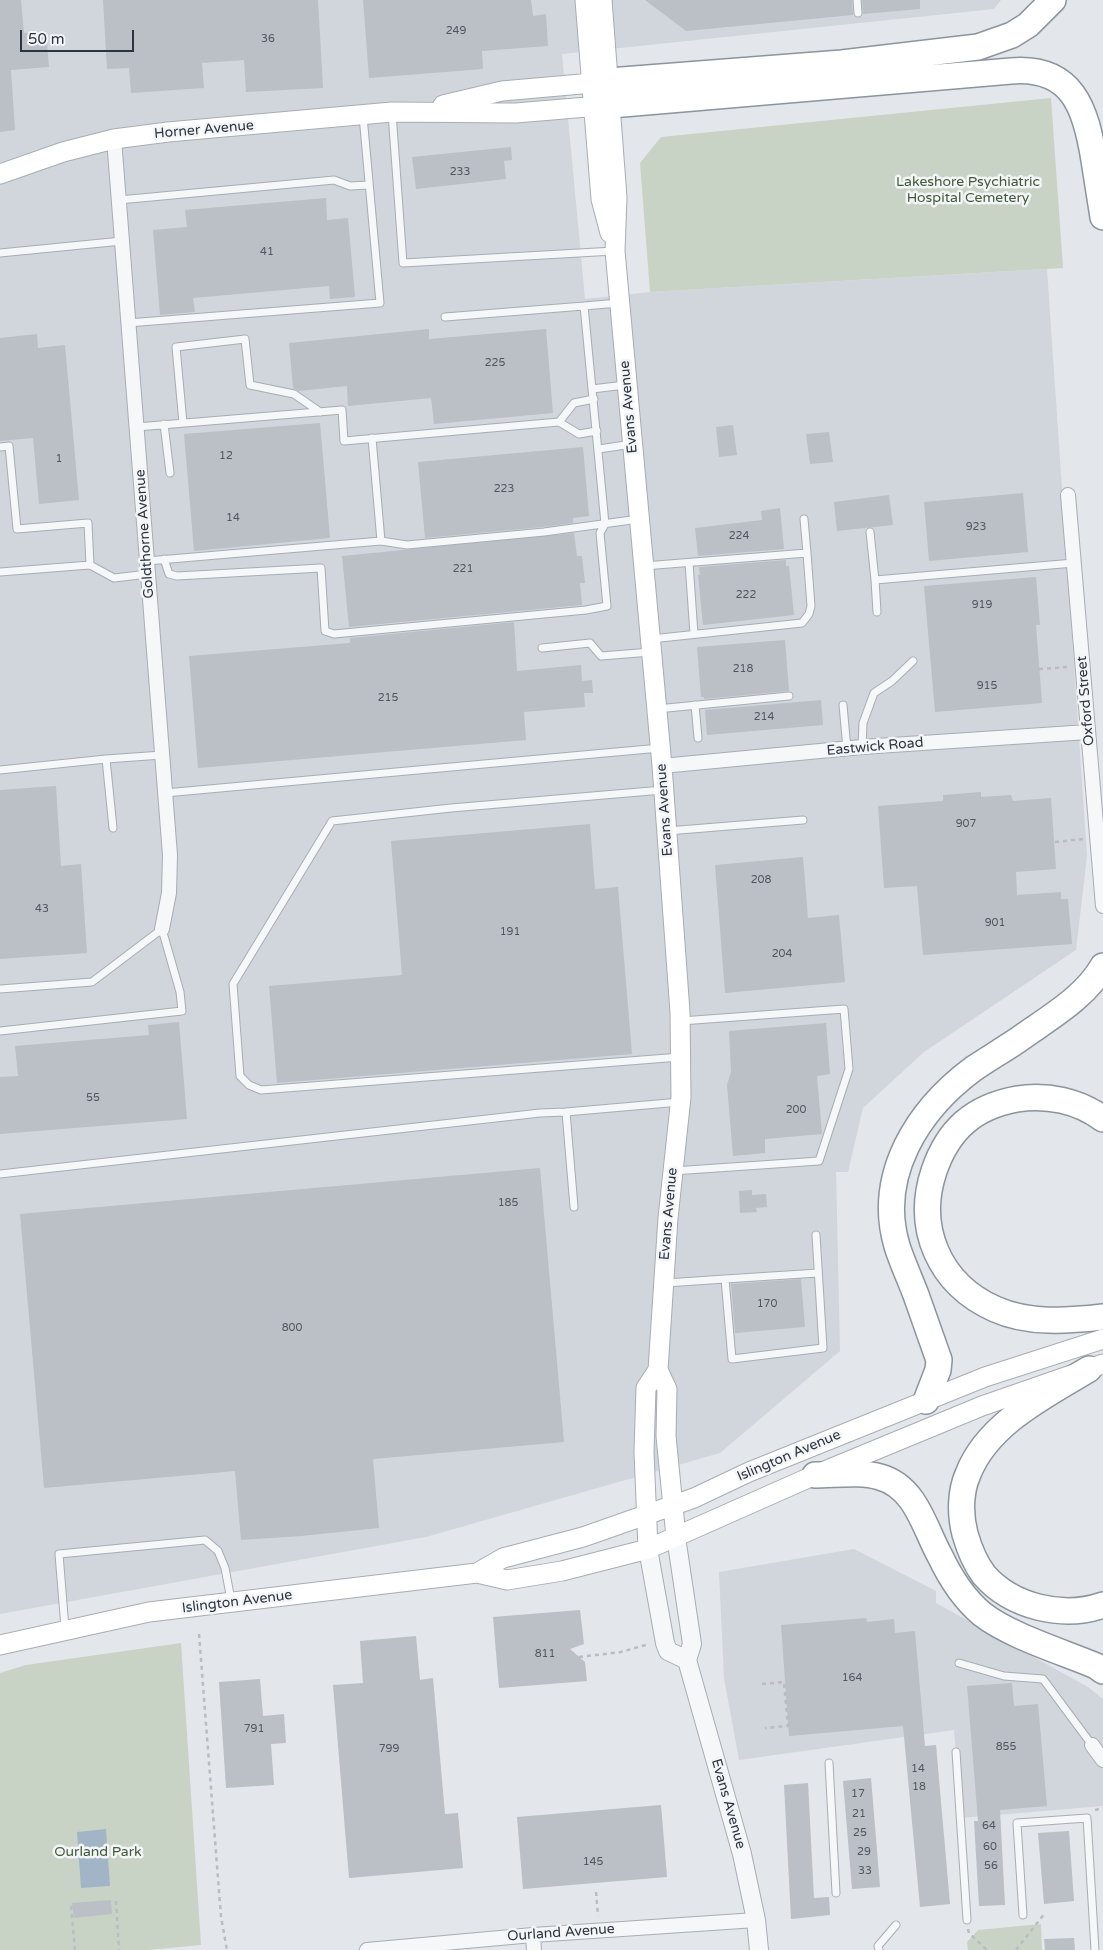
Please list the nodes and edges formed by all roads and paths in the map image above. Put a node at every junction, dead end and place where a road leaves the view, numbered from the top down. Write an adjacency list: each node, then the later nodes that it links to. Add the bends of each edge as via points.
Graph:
1 (585, 0): 6 (main road, Evans Avenue)
2 (602, 0): 6 (main road, Evans Avenue)
3 (857, 0): 5 (lane)
4 (1053, 0): 6 (highway, via 1028,26 996,43 978,47)
5 (858, 13)
6 (601, 94): 7 (main road, Horner Avenue, via 516,113); 13 (highway, via 1032,71 1061,83 1082,107 1091,136); 15 (main road, Evans Avenue, via 617,197)
7 (392, 112): 8 (main road, Horner Avenue); 15 (lane, via 403,263)
8 (363, 116): 9 (main road, Horner Avenue); 11 (lane)
9 (114, 139): 10 (main road, Horner Avenue, via 63,152); 12 (street, Goldthorne Avenue)
10 (0, 174)
11 (369, 184): 12 (lane, via 350,186 334,180); 20 (lane, via 380,303)
12 (119, 200): 14 (street, Goldthorne Avenue)
13 (1103, 217)
14 (122, 241): 16 (lane); 20 (street, Goldthorne Avenue)
15 (615, 251): 17 (main road, Evans Avenue)
16 (0, 253)
17 (620, 303): 18 (lane); 21 (main road, Evans Avenue)
18 (584, 306): 19 (lane); 22 (lane)
19 (445, 317)
20 (128, 323): 28 (street, Goldthorne Avenue)
21 (627, 385): 22 (lane); 31 (main road, Evans Avenue)
22 (592, 389): 23 (lane)
23 (594, 399): 25 (lane, via 574,403); 29 (lane)
24 (321, 412): 26 (lane); 26 (lane, via 294,394 250,385 245,339 176,347); 30 (lane, via 342,410 344,441)
25 (559, 422): 29 (lane, via 579,434); 30 (lane)
26 (183, 423): 27 (lane)
27 (164, 424): 28 (lane); 34 (lane)
28 (137, 427): 47 (street, Goldthorne Avenue)
29 (597, 432): 33 (lane)
30 (372, 438): 40 (lane)
31 (632, 444): 33 (lane); 36 (main road, Evans Avenue)
32 (0, 447): 45 (lane, via 9,446 17,529 88,524)
33 (599, 449): 38 (lane)
34 (170, 473)
35 (1068, 495): 44 (street, Oxford Street)
36 (639, 519): 38 (lane); 46 (main road, Evans Avenue)
37 (804, 520): 41 (lane)
38 (606, 524): 40 (lane, via 407,545); 42 (lane, via 600,534 607,606 334,634 325,631 321,568 178,576 169,574)
39 (870, 532): 49 (lane)
40 (381, 541): 42 (lane)
41 (807, 553): 43 (lane); 51 (lane, via 811,606 802,623)
42 (164, 560): 47 (lane)
43 (689, 563): 46 (lane); 51 (lane)
44 (1074, 563): 49 (lane); 55 (street, Oxford Street)
45 (90, 565): 47 (lane, via 114,578); 48 (lane)
46 (644, 566): 52 (main road, Evans Avenue)
47 (148, 568): 65 (street, Goldthorne Avenue)
48 (0, 572)
49 (875, 580): 50 (lane)
50 (877, 612)
51 (694, 634): 52 (lane)
52 (651, 645): 53 (lane, via 602,656 590,643); 60 (main road, Evans Avenue)
53 (542, 648)
54 (913, 661): 63 (lane, via 892,682 874,693 863,723)
55 (1083, 665): 56 (path); 61 (street, Oxford Street)
56 (1039, 669)
57 (789, 696): 58 (lane)
58 (695, 705): 60 (lane); 62 (lane)
59 (843, 705): 64 (lane)
60 (657, 709): 66 (main road, Evans Avenue)
61 (1088, 732): 63 (street, Eastwick Road); 74 (street, Oxford Street)
62 (698, 738)
63 (862, 747): 64 (street, Eastwick Road)
64 (847, 749): 66 (street, Eastwick Road)
65 (162, 755): 67 (lane); 70 (street, Goldthorne Avenue)
66 (661, 757): 69 (main road, Evans Avenue); 70 (lane)
67 (106, 760): 68 (lane); 72 (lane)
68 (0, 770)
69 (664, 790): 73 (main road, Evans Avenue); 82 (lane, via 332,821 233,984 240,1076 249,1085 262,1090)
70 (165, 793): 77 (street, Goldthorne Avenue, via 170,856 169,892)
71 (803, 820): 73 (lane)
72 (112, 828)
73 (667, 831): 80 (main road, Evans Avenue)
74 (1097, 838): 75 (path); 76 (street, Oxford Street)
75 (1055, 842)
76 (1103, 906)
77 (162, 929): 79 (lane, via 92,982); 81 (lane, via 180,992 182,1011)
78 (1103, 966): 97 (highway, via 1091,982 1058,1011 972,1070 944,1095 913,1131 899,1164 891,1201 897,1245 939,1360)
79 (0, 989)
80 (680, 1021): 82 (main road, Evans Avenue); 86 (lane, via 844,1009 849,1069 818,1161)
81 (0, 1031)
82 (681, 1057): 83 (main road, Evans Avenue)
83 (680, 1102): 84 (lane); 86 (main road, Evans Avenue)
84 (566, 1112): 87 (lane, via 540,1112); 88 (lane)
85 (1103, 1119): 93 (highway, via 1080,1106 1032,1096 987,1107 966,1120 952,1134 940,1155 928,1189 926,1212 930,1236 954,1282 995,1309 1021,1317 1052,1320)
86 (673, 1171): 92 (main road, Evans Avenue)
87 (0, 1174)
88 (574, 1206)
89 (816, 1234): 90 (lane)
90 (818, 1273): 91 (lane); 91 (lane, via 823,1348 732,1359)
91 (725, 1279): 92 (lane)
92 (663, 1284): 96 (main road, Evans Avenue)
93 (1103, 1316)
94 (1103, 1339): 97 (main road, Islington Avenue, via 985,1377)
95 (1096, 1367): 98 (main road, Islington Avenue, via 982,1406); 105 (highway, via 1023,1410 989,1438 968,1474 961,1504 962,1525 969,1547 983,1573 1006,1594 1050,1610 1086,1610)
96 (658, 1370): 99 (main road, Evans Avenue, via 667,1389 666,1436); 100 (main road, Evans Avenue, via 646,1388)
97 (926, 1401): 99 (main road, Islington Avenue)
98 (815, 1475): 101 (main road, Islington Avenue); 113 (highway, via 866,1474 900,1487 918,1510 953,1580 982,1614 1004,1628)
99 (672, 1506): 100 (main road, Islington Avenue); 101 (main road, Evans Avenue)
100 (646, 1516): 102 (main road, Evans Avenue); 103 (main road, Islington Avenue, via 503,1558)
101 (676, 1537): 102 (main road, Islington Avenue); 111 (street, Evans Avenue, via 692,1644)
102 (648, 1549): 103 (main road, Islington Avenue, via 562,1571 507,1580); 111 (street, Evans Avenue, via 668,1651)
103 (477, 1573): 104 (main road, Islington Avenue)
104 (232, 1603): 106 (main road, Islington Avenue, via 148,1612); 106 (lane, via 218,1551 205,1540 59,1554)
105 (1103, 1605)
106 (65, 1631): 109 (main road, Islington Avenue)
107 (199, 1634): 133 (path, via 221,1917)
108 (649, 1644): 110 (path, via 621,1652)
109 (0, 1645)
110 (579, 1657)
111 (687, 1660): 126 (street, Evans Avenue, via 742,1854)
112 (959, 1663): 116 (lane, via 1004,1676 1043,1678)
113 (1103, 1671)
114 (762, 1684): 115 (path, via 784,1682 788,1726)
115 (765, 1728)
116 (1092, 1745): 118 (street)
117 (956, 1752): 127 (lane)
118 (1103, 1760)
119 (829, 1763): 121 (lane)
120 (596, 1892): 129 (path)
121 (836, 1893)
122 (116, 1900): 132 (path)
123 (71, 1906): 131 (path)
124 (1044, 1913): 139 (path)
125 (1023, 1915): 140 (lane, via 1018,1823 1087,1818)
126 (756, 1920): 129 (street, Ourland Avenue); 136 (street, Evans Avenue)
127 (967, 1920): 138 (path, via 969,1933)
128 (896, 1925): 137 (lane, via 878,1946)
129 (600, 1930): 130 (street, Ourland Avenue)
130 (533, 1934): 134 (street, Ourland Avenue); 135 (street)
131 (75, 1950)
132 (119, 1950)
133 (227, 1950)
134 (367, 1950)
135 (534, 1950)
136 (759, 1950)
137 (879, 1950)
138 (987, 1950)
139 (1016, 1950)
140 (1095, 1950)

